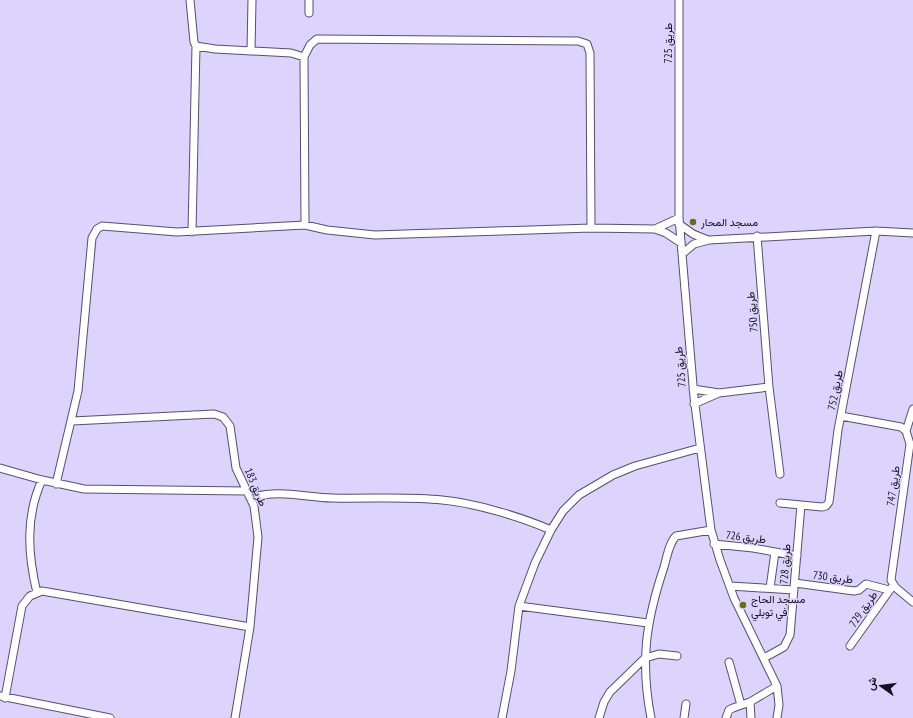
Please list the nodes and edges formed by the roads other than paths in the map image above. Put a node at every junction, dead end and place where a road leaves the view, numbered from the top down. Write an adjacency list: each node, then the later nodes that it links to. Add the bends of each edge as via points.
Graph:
1 (190, 0): 6 (street)
2 (252, 0): 7 (street)
3 (309, 0): 5 (street)
4 (678, 0): 9 (street, طريق 725)
5 (309, 13)
6 (196, 46): 7 (street); 14 (street)
7 (251, 51): 8 (street, via 291,53)
8 (304, 57): 10 (street); 11 (street, via 310,44 317,39 326,38 578,41 587,44 590,53)
9 (679, 221): 12 (street); 17 (street, via 693,234); 18 (street, طريق 725)
10 (305, 224): 11 (street, via 327,230 375,235); 14 (street)
11 (591, 228): 12 (street)
12 (655, 229): 18 (street)
13 (876, 231): 15 (street); 16 (street); 25 (street, طريق 752)
14 (192, 232): 26 (street, via 102,226 94,233 78,391)
15 (913, 233)
16 (757, 236): 17 (street); 20 (street, طريق 750)
17 (709, 240): 19 (street, via 694,244)
18 (681, 243): 19 (street, طريق 725)
19 (682, 254): 21 (street, طريق 725)
20 (769, 387): 22 (street); 30 (street, طريق 750)
21 (693, 389): 22 (street); 23 (street, طريق 725)
22 (719, 393): 23 (street)
23 (694, 404): 28 (street, طريق 725)
24 (913, 409): 27 (street)
25 (841, 416): 27 (street, via 892,425); 36 (street, طريق 752, via 829,502 822,508)
26 (72, 421): 32 (street); 33 (street, طريق 183, via 218,415 227,420 230,426 236,468)
27 (906, 431): 45 (street, طريق 747, via 910,444)
28 (700, 448): 37 (street, via 635,466 598,483 579,495 563,511); 38 (street, طريق 725)
29 (0, 468): 31 (street)
30 (780, 474)
31 (42, 480): 32 (street); 46 (street, via 34,497 30,527)
32 (56, 484): 33 (street, via 84,489)
33 (246, 491): 34 (street, طريق 183)
34 (250, 498): 37 (street, via 279,493 333,498 444,500 499,512); 50 (street, طريق 183, via 256,514 258,537)
35 (780, 503): 36 (street, طريق 752)
36 (801, 505): 41 (street, طريق 728)
37 (551, 530): 48 (street)
38 (711, 530): 39 (street, طريق 725); 49 (street, via 679,534 674,538)
39 (714, 544): 40 (street, طريق 726); 42 (street, طريق 725)
40 (775, 552): 41 (street, طريق 726); 44 (street, طريق 726)
41 (797, 556): 43 (street, طريق 728)
42 (730, 586): 44 (street, طريق 730); 54 (street, طريق 725)
43 (794, 586): 44 (street, طريق 730); 45 (street, طريق 730, via 856,591 866,584); 54 (street, طريق 728, via 789,639 780,650)
44 (770, 588)
45 (891, 588): 47 (street); 51 (street, طريق 729)
46 (36, 592): 50 (street, via 42,590); 57 (street, via 26,600 20,613)
47 (913, 602)
48 (519, 606): 49 (street); 65 (street)
49 (648, 623): 53 (street)
50 (250, 627): 64 (street, طريق 183)
51 (850, 646)
52 (677, 656): 53 (street, via 659,654)
53 (646, 658): 66 (street, via 610,692); 67 (street, via 646,686)
54 (764, 658): 56 (street, طريق 725)
55 (729, 662): 60 (street)
56 (776, 686): 58 (street); 71 (street, طريق 725, via 779,705)
57 (3, 697): 61 (street)
58 (750, 702): 60 (street); 70 (street)
59 (686, 704): 68 (street)
60 (741, 705): 69 (street, via 729,710)
61 (68, 710): 62 (street); 63 (street)
62 (66, 718)
63 (110, 718)
64 (235, 718)
65 (502, 718)
66 (598, 718)
67 (651, 718)
68 (684, 718)
69 (726, 718)
70 (751, 718)
71 (777, 718)

